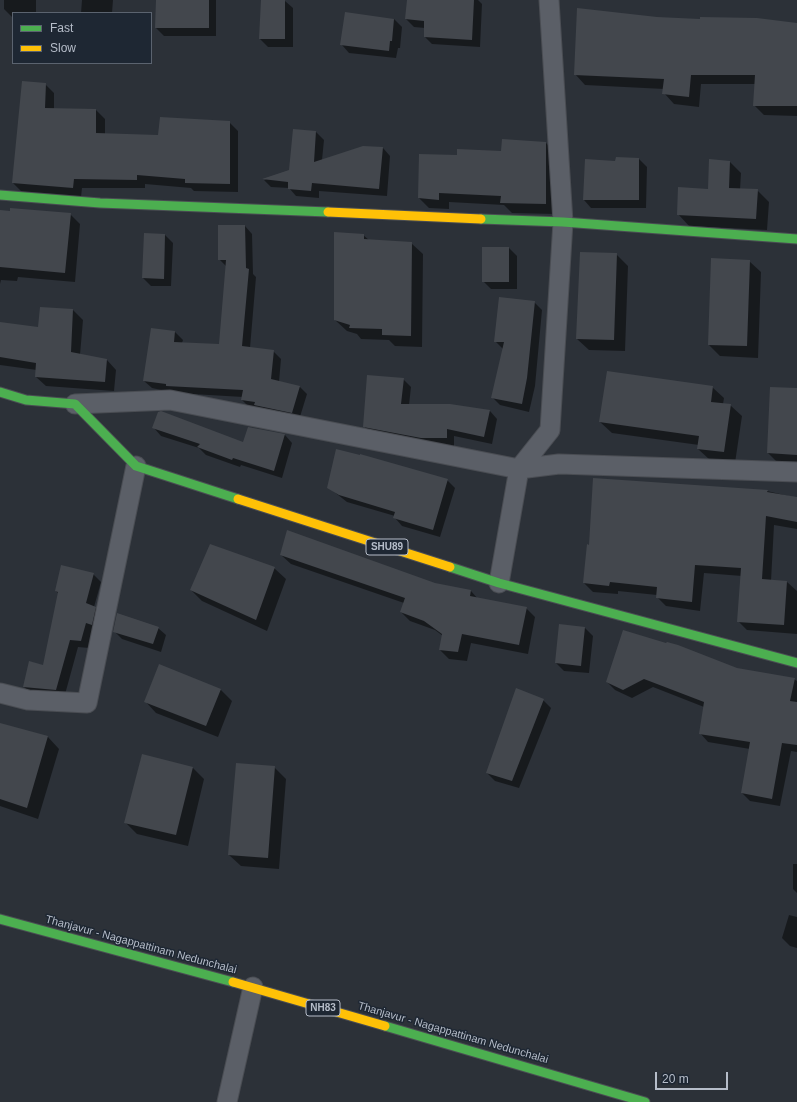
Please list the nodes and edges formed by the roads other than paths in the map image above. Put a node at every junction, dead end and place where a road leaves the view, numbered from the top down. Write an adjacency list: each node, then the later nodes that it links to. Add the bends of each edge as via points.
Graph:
1 (549, 0): 3 (street)
2 (0, 194): 3 (main road, via 100,203)
3 (563, 222): 4 (main road); 8 (street, via 550,430)
4 (797, 239)
5 (0, 392): 6 (main road, via 26,400)
6 (75, 404): 7 (main road, SHU89); 8 (street, via 170,400)
7 (136, 466): 10 (main road, SHU89); 12 (street, via 87,703 28,700)
8 (519, 469): 9 (street, via 559,464); 10 (street)
9 (797, 472)
10 (499, 583): 11 (main road, SHU89, via 771,658)
11 (797, 662)
12 (0, 693)
13 (0, 919): 14 (main road, Thanjavur - Nagappattinam Nedunchalai / NH83)
14 (253, 987): 15 (street); 16 (main road, Thanjavur - Nagappattinam Nedunchalai / NH83)
15 (227, 1102)
16 (645, 1102)

